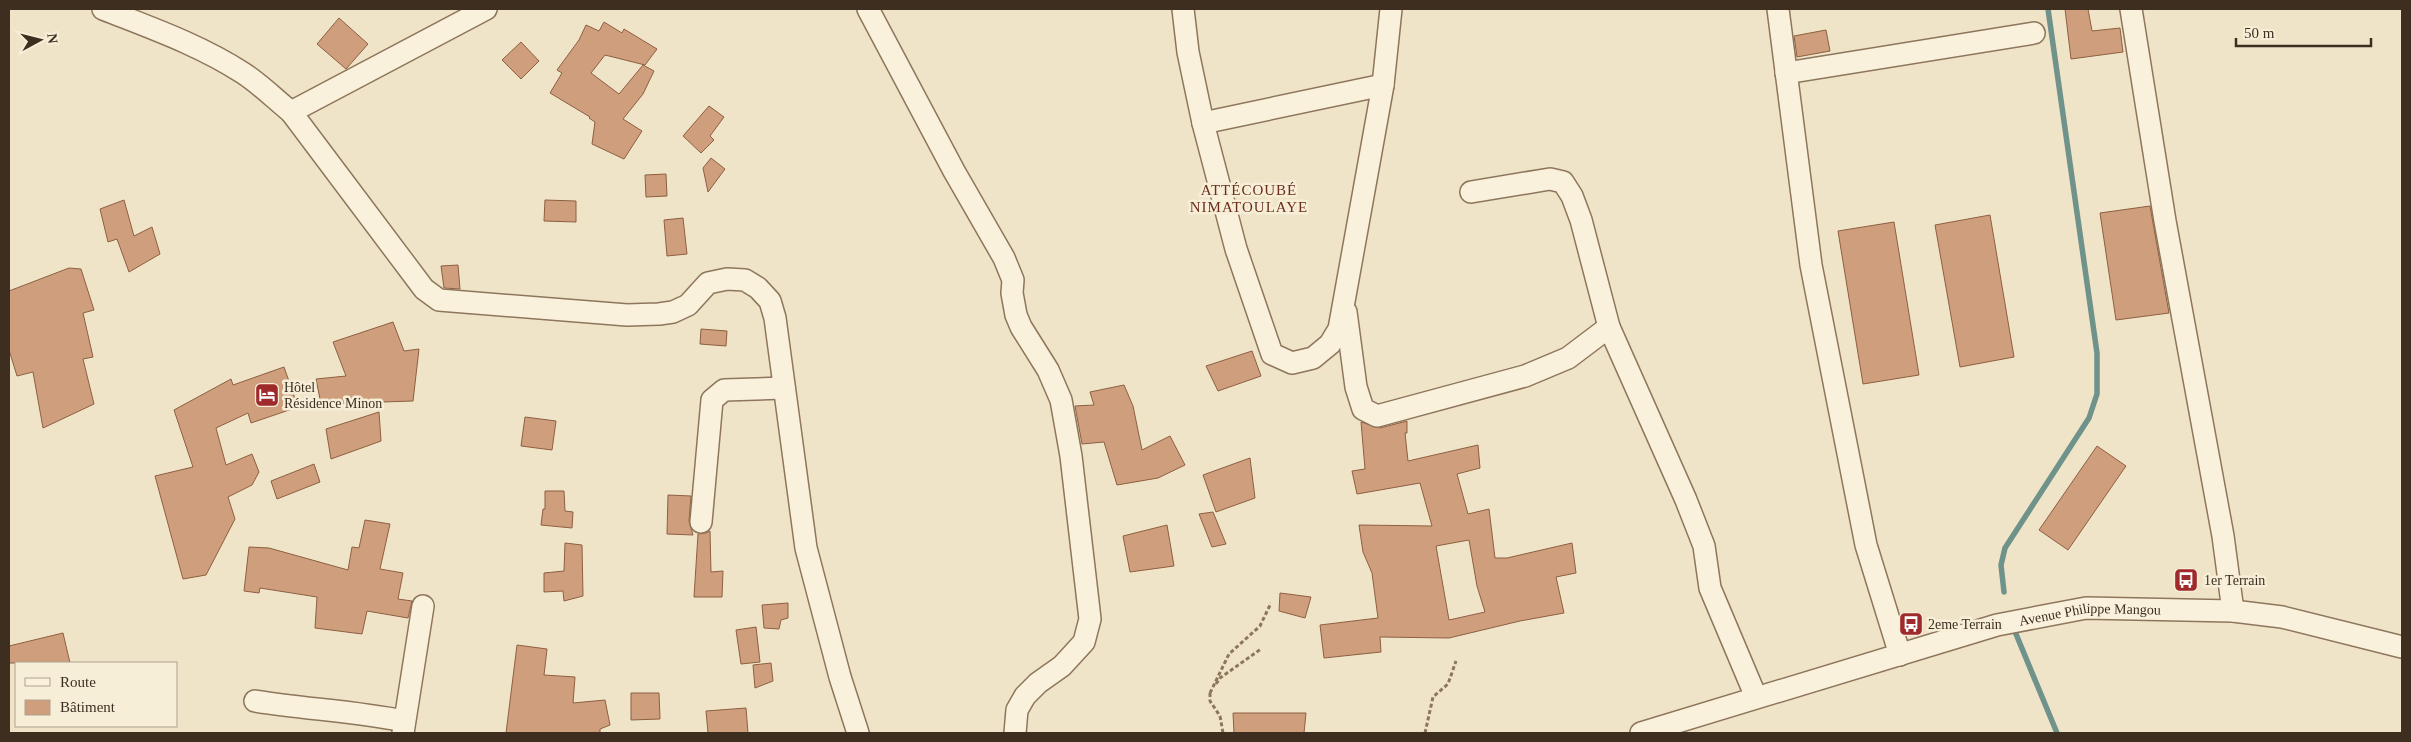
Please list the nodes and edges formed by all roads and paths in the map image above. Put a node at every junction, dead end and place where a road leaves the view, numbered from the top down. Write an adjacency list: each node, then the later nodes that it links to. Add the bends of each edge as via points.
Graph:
1 (103, 9): 11 (street, via 196,46 243,73)
2 (486, 9): 11 (street)
3 (868, 9): 30 (street, via 1004,258 1013,280 1016,315 1048,370 1061,400 1090,619 1084,642 1062,666 1025,696 1017,710)
4 (1184, 9): 12 (street, via 1188,52)
5 (1391, 9): 10 (street)
6 (1778, 9): 9 (street)
7 (2131, 9): 20 (street, via 2165,221 2223,536)
8 (2034, 34): 9 (street)
9 (1786, 73): 23 (street, via 1812,275 1866,545)
10 (1383, 85): 12 (street); 14 (street)
11 (291, 112): 16 (street, via 424,289 439,300 627,315 659,314 688,305 708,283 745,280 770,301)
12 (1203, 123): 14 (street, via 1236,249 1272,354 1292,363 1313,358 1330,344 1339,329)
13 (1471, 192): 15 (street, via 1550,179 1563,182 1581,220)
14 (1344, 300): 15 (street, via 1356,387 1363,409 1377,416 1525,376 1568,358)
15 (1609, 327): 26 (street, via 1686,500 1704,546 1710,588)
16 (784, 388): 17 (street, via 724,390 712,400); 29 (street, via 806,548)
17 (701, 522)
18 (1271, 603): 25 (path, via 1260,626 1229,654)
19 (423, 606): 28 (street)
20 (2233, 611): 21 (street, Avenue Philippe Mangou, via 2282,617); 23 (street, Avenue Philippe Mangou, via 2086,608 1997,625)
21 (2402, 646)
22 (1261, 649): 25 (path, via 1220,678)
23 (1900, 655): 26 (street, Avenue Philippe Mangou)
24 (1456, 660): 32 (path, via 1448,684 1433,698)
25 (1210, 693): 31 (path)
26 (1756, 697): 33 (street, Avenue Philippe Mangou)
27 (255, 701): 28 (street, via 375,715)
28 (404, 727)
29 (858, 733)
30 (1015, 733)
31 (1223, 733)
32 (1425, 733)
33 (1641, 733)

